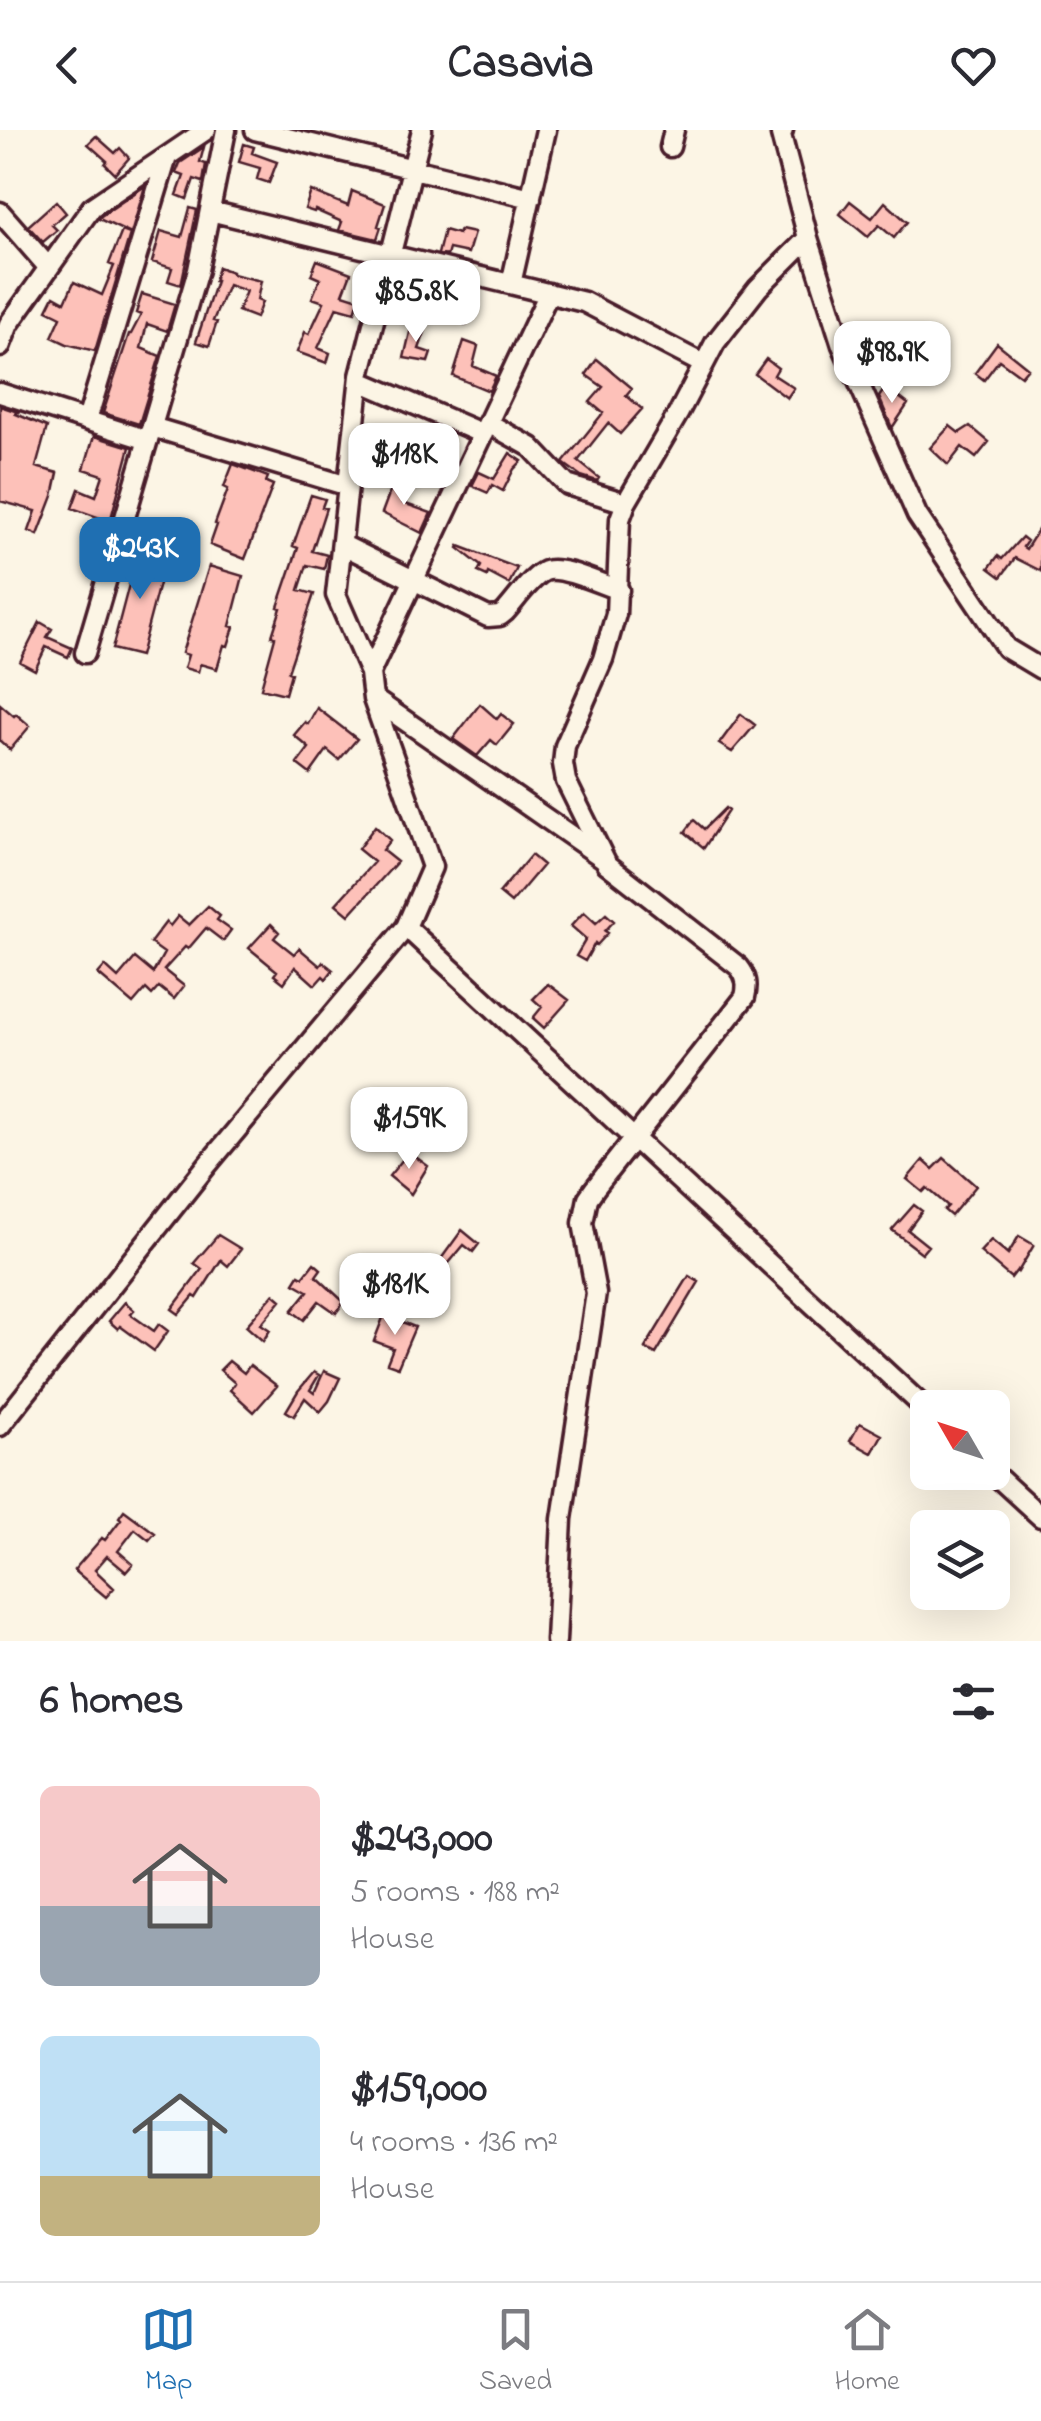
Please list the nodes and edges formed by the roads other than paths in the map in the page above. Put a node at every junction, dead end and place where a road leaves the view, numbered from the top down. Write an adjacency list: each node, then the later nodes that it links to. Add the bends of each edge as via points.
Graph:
1 (206, 130): 7 (street)
2 (226, 130): 10 (street)
3 (255, 130): 8 (street)
4 (422, 130): 8 (street)
5 (546, 130): 9 (street)
6 (783, 130): 12 (street)
7 (167, 157): 14 (street, via 92,208); 21 (street)
8 (412, 168): 9 (street); 13 (street)
9 (531, 198): 15 (street)
10 (210, 210): 13 (street); 23 (street)
11 (0, 212): 14 (street)
12 (808, 238): 18 (street, via 758,288); 30 (street, via 842,345 917,515 1006,648)
13 (390, 256): 15 (street); 19 (street)
14 (49, 268): 17 (street)
15 (512, 284): 16 (street)
16 (549, 294): 18 (street, via 584,302); 22 (street)
17 (0, 347)
18 (703, 364): 25 (street)
19 (360, 380): 22 (street); 24 (street)
20 (0, 392): 21 (street)
21 (87, 420): 23 (street)
22 (485, 428): 25 (street, via 530,447 567,485); 27 (street)
23 (150, 433): 24 (street); 29 (street)
24 (348, 486): 26 (street)
25 (626, 503): 28 (street)
26 (343, 545): 27 (street); 31 (street, via 336,594)
27 (414, 580): 28 (street, via 488,617 500,616 548,570); 31 (street)
28 (618, 590): 33 (street, via 603,659 563,764)
29 (85, 653)
30 (1041, 669)
31 (370, 674): 32 (street)
32 (373, 699): 33 (street); 34 (street, via 432,868)
33 (604, 858): 35 (street, via 739,967 746,981 745,997)
34 (406, 928): 35 (street); 37 (street)
35 (632, 1137): 36 (street); 40 (street, via 584,1210 596,1293 562,1519)
36 (910, 1394)
37 (0, 1426)
38 (1010, 1488): 39 (street)
39 (1041, 1516)
40 (556, 1641)

